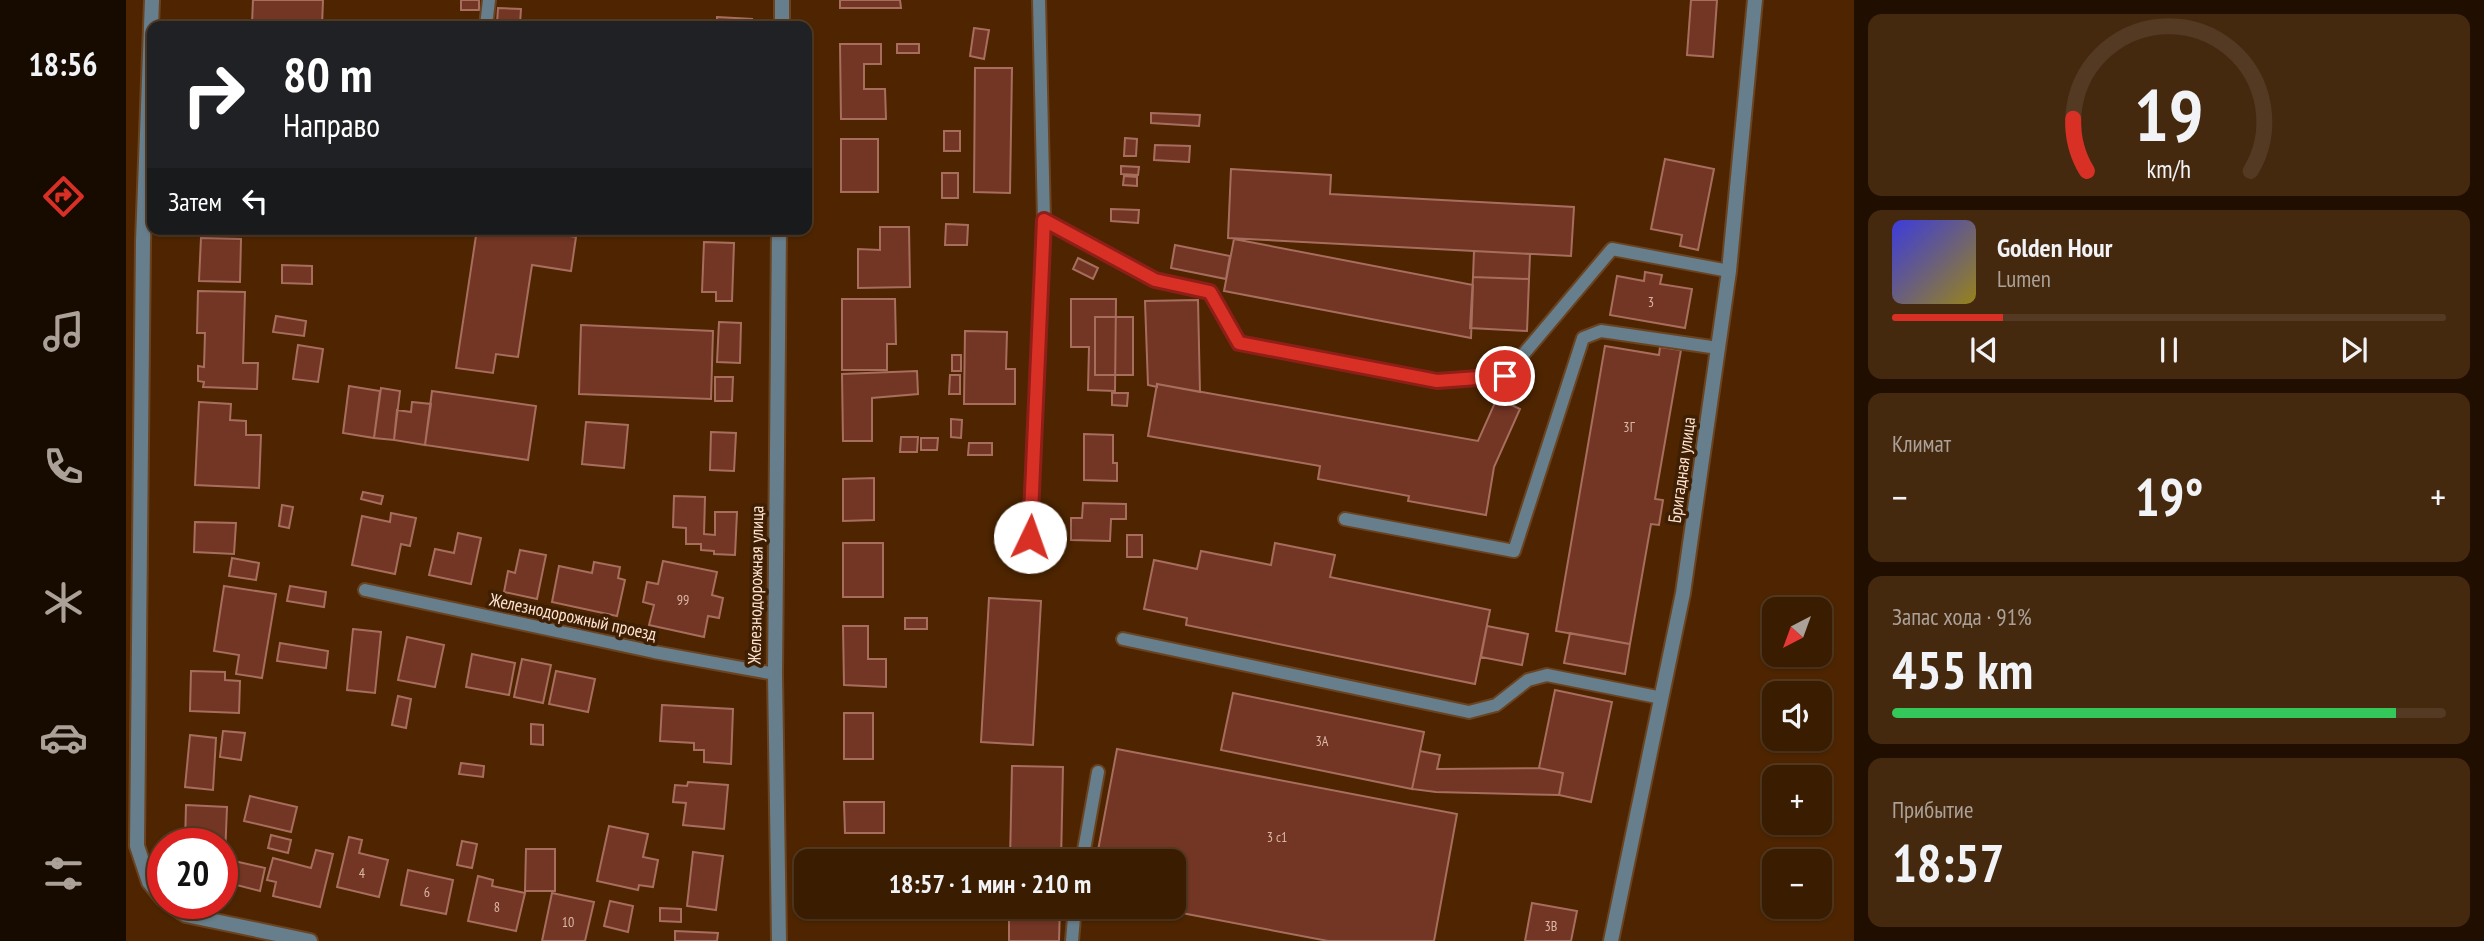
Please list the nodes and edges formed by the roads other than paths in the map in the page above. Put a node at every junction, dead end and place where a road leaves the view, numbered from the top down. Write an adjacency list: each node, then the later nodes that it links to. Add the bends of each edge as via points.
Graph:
1 (152, 0): 6 (street)
2 (489, 0): 7 (lane)
3 (782, 0): 8 (street)
4 (1039, 0): 10 (lane)
5 (1755, 0): 12 (street, Бригадная улица)
6 (151, 21)
7 (487, 21)
8 (782, 21)
9 (147, 121): 22 (street, via 137,846)
10 (1044, 220): 12 (lane, via 1155,280 1210,292 1239,343 1437,381 1505,376 1612,249); 15 (lane)
11 (779, 235): 18 (street, Железнодорожная улица)
12 (1729, 271): 13 (street, Бригадная улица)
13 (1718, 348): 14 (lane, via 1601,331 1583,338 1514,551); 19 (street, Бригадная улица, via 1683,593)
14 (1345, 519)
15 (1030, 537)
16 (365, 590): 18 (lane, Железнодорожный проезд)
17 (1123, 639): 19 (lane, via 1469,712 1496,705 1528,680 1548,675)
18 (775, 674): 26 (street, Железнодорожная улица)
19 (1662, 698): 28 (street, Бригадная улица)
20 (1098, 772): 21 (lane)
21 (1084, 849)
22 (147, 876)
23 (205, 919): 25 (street)
24 (1074, 919): 27 (lane)
25 (310, 941)
26 (779, 941)
27 (1072, 941)
28 (1611, 941)

